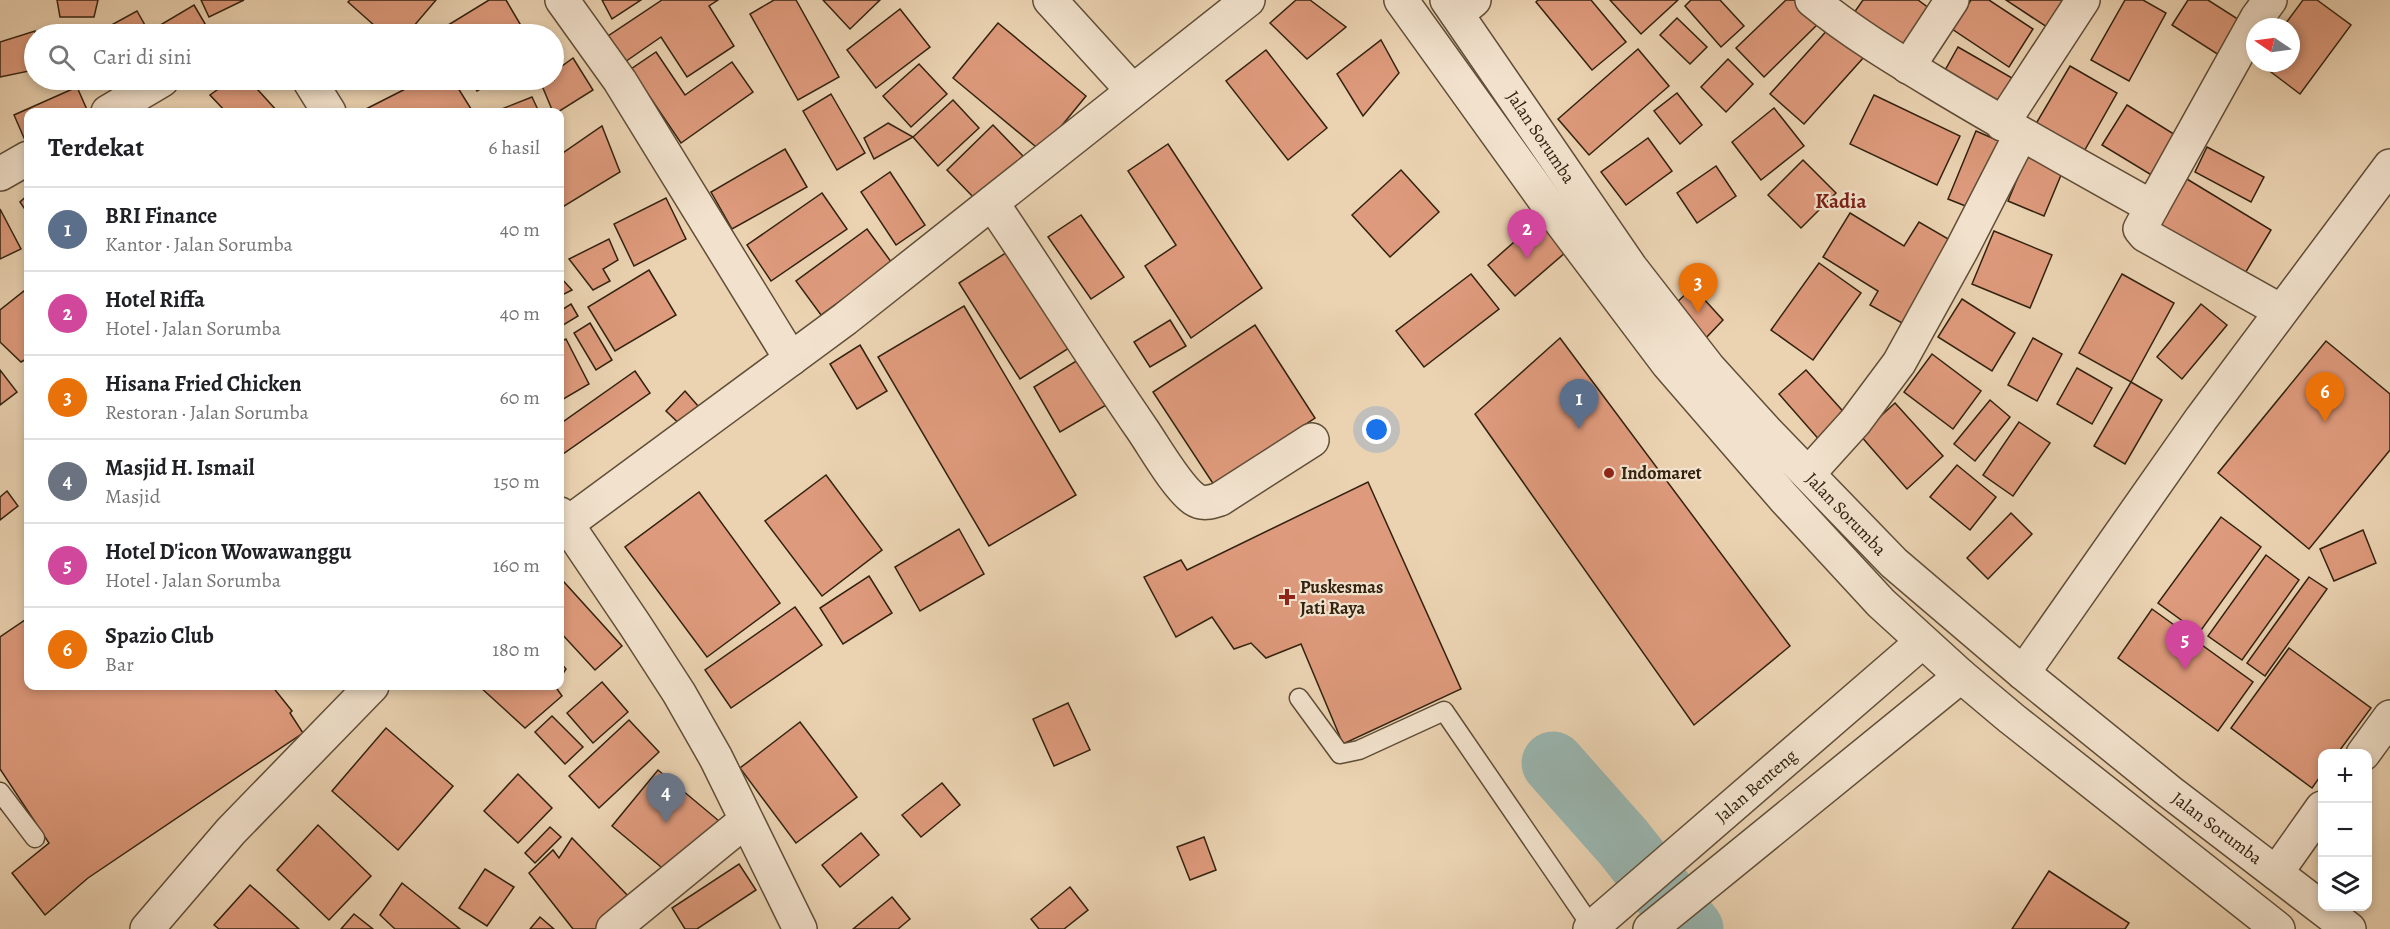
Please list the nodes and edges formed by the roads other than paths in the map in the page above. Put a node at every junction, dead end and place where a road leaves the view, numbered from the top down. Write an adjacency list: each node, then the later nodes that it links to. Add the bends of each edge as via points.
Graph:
1 (562, 0): 23 (street, via 620,81)
2 (1050, 0): 13 (street)
3 (1248, 0): 13 (street)
4 (1401, 0): 29 (street, Jalan Sorumba, via 1668,364 1784,498)
5 (1812, 0): 10 (street)
6 (1952, 0): 10 (street)
7 (2083, 0): 16 (street)
8 (2271, 0): 21 (street, via 2257,18)
9 (1459, 5): 25 (street, Jalan Sorumba, via 1631,268 1708,367)
10 (1908, 67): 16 (street)
11 (145, 90): 14 (street)
12 (315, 90): 15 (street)
13 (1132, 90): 20 (street)
14 (115, 108)
15 (326, 108)
16 (2011, 129): 21 (street); 25 (street, via 1962,249 1899,363 1855,422)
17 (24, 160): 19 (street)
18 (2390, 165): 22 (street)
19 (0, 174)
20 (992, 203): 23 (street); 24 (street, via 1193,498 1202,503 1220,499)
21 (2152, 207): 22 (street, via 2140,229 2145,235)
22 (2281, 310): 28 (street)
23 (791, 359): 26 (street)
24 (1312, 440)
25 (1808, 474): 30 (street, Jalan Sorumba, via 1893,563)
26 (564, 520)
27 (564, 526): 39 (street, via 679,693 716,758)
28 (2044, 640): 30 (street); 31 (street)
29 (1922, 642): 30 (street); 32 (street, Jalan Sorumba); 43 (street, Jalan Benteng)
30 (1996, 650): 31 (street, Jalan Sorumba)
31 (2023, 673): 32 (street); 41 (street, Jalan Sorumba)
32 (1960, 676): 42 (street); 47 (street, Jalan Sorumba)
33 (368, 690): 44 (street, via 231,831)
34 (1299, 698): 43 (lane, via 1340,754 1359,750 1444,711)
35 (2390, 717): 36 (street)
36 (2366, 749)
37 (0, 792): 40 (lane)
38 (2318, 814): 41 (street)
39 (745, 821): 45 (street); 46 (street)
40 (35, 838)
41 (2276, 873): 48 (street, Jalan Sorumba)
42 (1656, 925)
43 (1591, 928)
44 (147, 929)
45 (613, 929)
46 (800, 929)
47 (2278, 929)
48 (2349, 929)

